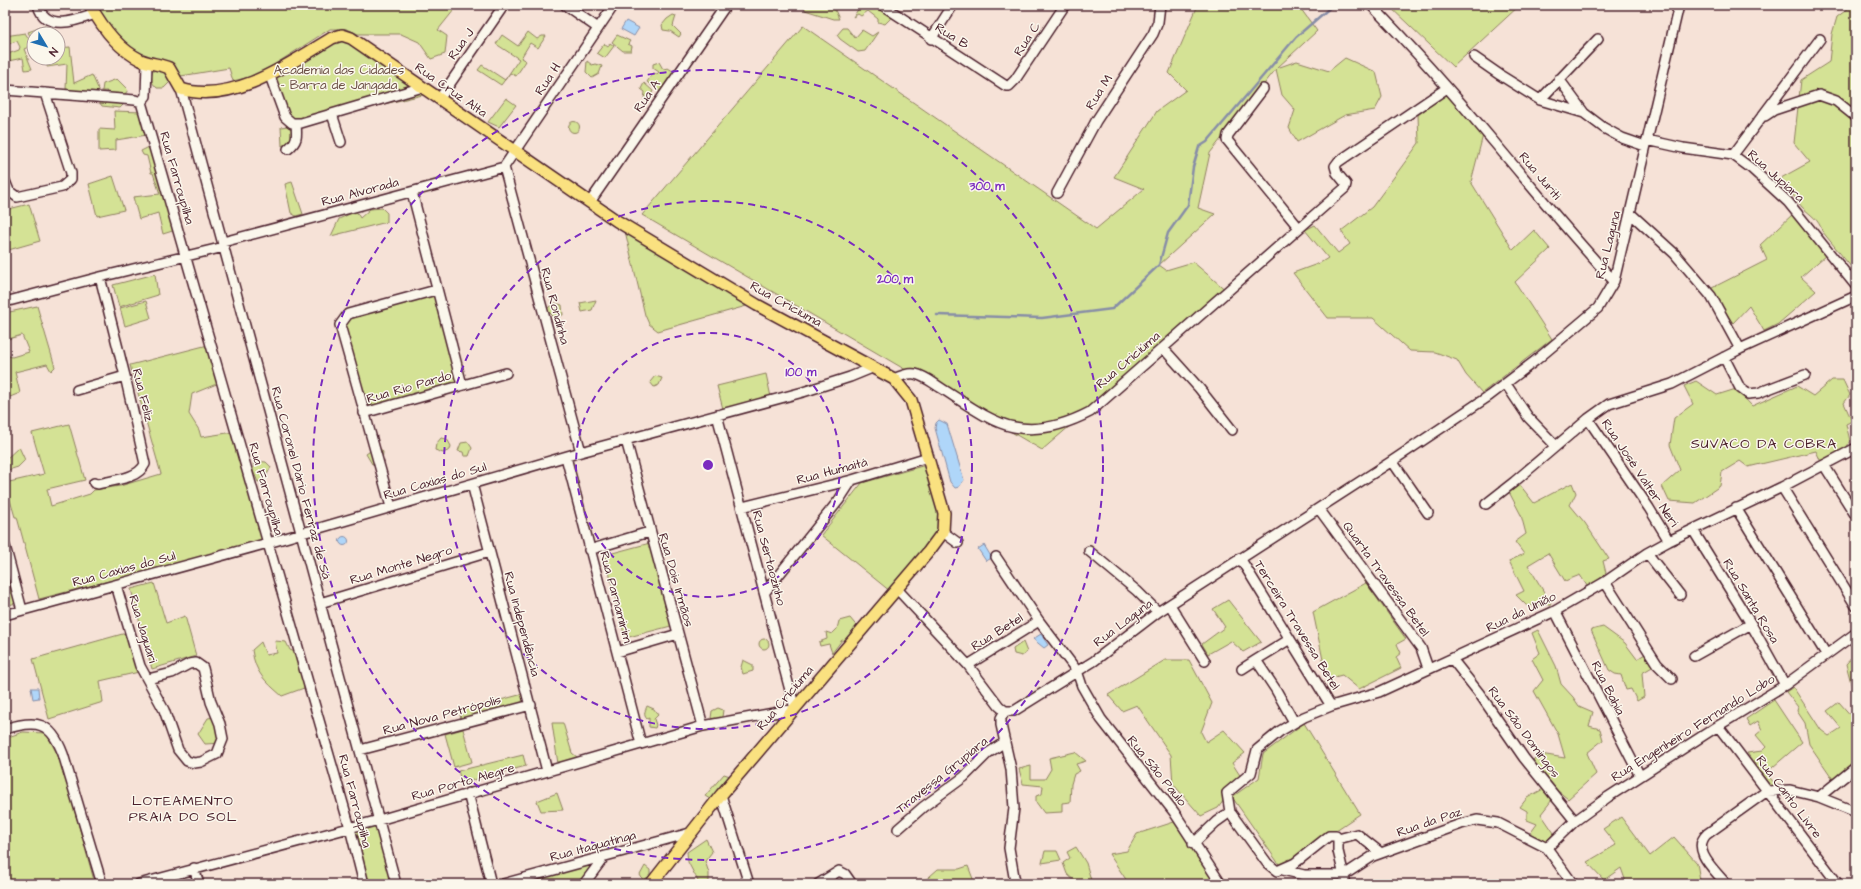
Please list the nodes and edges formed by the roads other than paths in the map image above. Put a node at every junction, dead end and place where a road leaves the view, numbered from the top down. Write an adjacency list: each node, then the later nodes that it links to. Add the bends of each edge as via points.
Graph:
1 (38, 5): 12 (street, via 42,15 52,22 76,20)
2 (504, 5): 28 (street, Rua J)
3 (565, 5): 13 (street)
4 (614, 5): 13 (street, Rua H)
5 (726, 5): 46 (street, Rua A)
6 (882, 5): 14 (street, Rua B)
7 (953, 5): 14 (street)
8 (1065, 5): 21 (street, Rua C)
9 (1160, 5): 45 (street, Rua M, via 1158,22 1153,34 1096,121)
10 (1371, 5): 23 (street, Rua Juriti)
11 (1677, 7): 37 (street, Rua Laguna)
12 (93, 10): 18 (main road, via 117,42)
13 (598, 28): 39 (street, Rua H)
14 (932, 39): 21 (street, Rua B)
15 (1598, 39): 20 (street)
16 (1820, 39): 35 (street)
17 (1474, 57): 29 (street, Rua Jupiara)
18 (147, 63): 24 (main road, via 168,68); 30 (street, via 146,96)
19 (270, 76): 22 (main road, Rua Cruz Alta, via 332,38 342,35 352,38); 24 (main road, Rua Cruz Alta, via 213,91 196,93); 34 (street, via 284,117)
20 (1560, 79): 29 (street); 31 (street, Rua Jupiara)
21 (1009, 86)
22 (423, 88): 28 (main road, Rua Cruz Alta); 32 (street)
23 (1447, 88): 48 (street, Rua Criciúma, via 1338,162 1335,166 1346,184 1345,188); 52 (street, Rua Juriti, via 1580,245)
24 (181, 89): 49 (street, Rua Coronel Dário Ferraz de Sá)
25 (1263, 89): 48 (street, via 1228,135 1227,140)
26 (5, 90): 27 (street)
27 (45, 93): 30 (street); 43 (street, via 71,172 71,179 62,186 17,197 9,191)
28 (440, 98): 39 (main road, Rua Cruz Alta)
29 (1540, 100): 31 (street, Rua Jupiara)
30 (141, 102): 50 (street, Rua Farroupilha)
31 (1584, 113): 37 (street, Rua Jupiara, via 1622,138)
32 (332, 114): 34 (street); 36 (street)
33 (1856, 117): 35 (street, via 1836,101 1819,95 1774,110)
34 (296, 124): 38 (street, via 298,138)
35 (1755, 125): 40 (street)
36 (341, 142)
37 (1646, 143): 40 (street, Rua Jupiara); 47 (street, Rua Laguna)
38 (288, 149)
39 (515, 152): 41 (main road, Rua Cruz Alta); 42 (street, Rua H)
40 (1733, 155): 53 (street, Rua Jupiara, via 1788,202)
41 (528, 161): 46 (main road, Rua Criciuma)
42 (504, 167): 44 (street, Rua Alvorada); 75 (street, Rua Rondinha)
43 (5, 181)
44 (412, 192): 49 (street, Rua Alvorada); 54 (street, Rua Rio Pardo)
45 (1057, 193)
46 (590, 202): 60 (main road, Rua Criciuma, via 617,221 751,301)
47 (1630, 213): 52 (street, Rua Laguna); 58 (street, via 1675,254 1711,296)
48 (1299, 228): 57 (street, Rua Criciúma)
49 (223, 245): 50 (street, Rua Alvorada); 94 (street, Rua Coronel Dário Ferraz de Sá)
50 (186, 258): 51 (street, Rua Alvorada); 96 (street, Rua Farroupilha)
51 (100, 277): 56 (street, Rua Alvorada); 63 (street, Rua Feliz)
52 (1614, 281): 65 (street, Rua Laguna, via 1598,308)
53 (1856, 286)
54 (436, 290): 66 (street, Rua Rio Pardo); 68 (street, Rua Rio Pardo, via 348,314 342,320 340,324)
55 (1856, 296): 58 (street)
56 (5, 302)
57 (1164, 348): 64 (street, Rua Criciúma, via 1090,412 1066,423 1036,428 1006,425 975,410 924,377 914,374); 71 (street)
58 (1740, 349): 59 (street)
59 (1724, 357): 62 (street, via 1740,388 1748,394 1758,393); 70 (street, via 1672,384 1609,404)
60 (872, 368): 64 (main road, Rua Criciuma); 69 (street, Rua Caxias do Sul, via 825,386)
61 (506, 373): 66 (street, Rua Rio Pardo)
62 (1805, 375)
63 (125, 376): 67 (street); 81 (street, Rua Feliz, via 145,464 140,472 134,475)
64 (894, 379): 77 (main road, Rua Criciuma, via 911,400)
65 (1506, 384): 73 (street, via 1528,417); 78 (street, Rua Laguna)
66 (462, 385): 68 (street, Rua Rio Pardo)
67 (77, 390)
68 (364, 413): 85 (street, Rua Rio Pardo)
69 (717, 415): 72 (street, Rua Caxias do Sul); 86 (street, Rua Sertaozinho)
70 (1588, 419): 73 (street); 95 (street, Rua José Valter Neri)
71 (1232, 430)
72 (626, 440): 75 (street, Rua Caxias do Sul); 92 (street, Rua Dois Irmãos)
73 (1556, 446): 84 (street)
74 (1856, 448): 79 (street, Rua da União)
75 (581, 452): 76 (street, Rua Caxias do Sul)
76 (566, 457): 82 (street, Rua Caxias do Sul); 99 (street, Rua Parnamirim)
77 (928, 457): 80 (street, Rua Humaitá); 93 (main road, Rua Criciuma, via 944,514)
78 (1392, 461): 88 (street, Rua Laguna); 89 (street)
79 (1824, 465): 83 (street, Rua da União); 90 (street)
80 (852, 480): 86 (street, Rua Humaitá); 108 (street, via 839,500)
81 (94, 483)
82 (472, 484): 85 (street, Rua Caxias do Sul); 101 (street, Rua Independência)
83 (1782, 487): 87 (street, Rua da União); 112 (street)
84 (1486, 504)
85 (391, 507): 94 (street, Rua Caxias do Sul)
86 (742, 507): 108 (street, Rua Sertaozinho)
87 (1736, 508): 91 (street, Rua da União); 123 (street)
88 (1319, 509): 104 (street, Rua Laguna); 129 (street, Quarta Travessa Betel, via 1421,648)
89 (1428, 513)
90 (1856, 516)
91 (1693, 530): 95 (street, Rua da União); 118 (street, Rua Santa Rosa)
92 (650, 532): 99 (street); 120 (street, Rua Dois Irmãos)
93 (943, 532): 97 (street); 107 (main road, Rua Criciúma)
94 (301, 533): 96 (street, Rua Caxias do Sul); 110 (street, Rua Coronel Dário Ferraz de Sá)
95 (1669, 541): 102 (street, Rua da União)
96 (268, 543): 106 (street, Rua Caxias do Sul); 157 (street, Rua Farroupilha)
97 (958, 543)
98 (5, 546): 113 (street)
99 (589, 550): 122 (street, Rua Parnamirim)
100 (1089, 551): 114 (street)
101 (489, 552): 110 (street, Rua Monte Negro); 135 (street, Rua Independência)
102 (1647, 553): 105 (street, Rua da União); 109 (street)
103 (996, 557): 117 (street, Rua Betel)
104 (1240, 558): 111 (street, Rua Laguna); 121 (street, Terceira Travessa Betel)
105 (1605, 582): 115 (street, Rua da União); 133 (street, via 1658,664)
106 (116, 585): 113 (street, Rua Caxias do Sul); 132 (street, Rua Jaguari, via 136,657)
107 (897, 589): 128 (street); 137 (main road, Rua Criciúma)
108 (765, 592): 137 (street, Rua Sertaozinho)
109 (1680, 595)
110 (320, 603): 145 (street, Rua Coronel Dário Ferraz de Sá)
111 (1170, 605): 114 (street, Rua Laguna); 127 (street)
112 (1856, 606)
113 (22, 610): 116 (street, Rua Caxias do Sul)
114 (1158, 612): 131 (street, Rua Laguna)
115 (1555, 612): 125 (street, Rua da União); 148 (street, Rua Bahia)
116 (5, 615)
117 (1039, 621): 128 (street, Rua Betel); 131 (street, Rua Betel)
118 (1750, 624): 124 (street); 134 (street, Rua Santa Rosa)
119 (1856, 633): 123 (street, Rua Engenheiro Fernando Lobo)
120 (678, 634): 122 (street); 140 (street, Rua Dois Irmãos)
121 (1290, 639): 126 (street); 136 (street, Terceira Travessa Betel)
122 (617, 652): 144 (street, Rua Parnamirim)
123 (1826, 654): 134 (street, Rua Engenheiro Fernando Lobo)
124 (1694, 656)
125 (1452, 659): 129 (street, Rua da União); 156 (street, Rua São Domingos, via 1524,758)
126 (1256, 660): 130 (street); 139 (street)
127 (1205, 661)
128 (968, 665): 138 (street)
129 (1428, 668): 136 (street, Rua da União, via 1367,696)
130 (1242, 669)
131 (1077, 672): 138 (street, Rua Laguna, via 1014,711); 161 (street, Rua São Paulo, via 1101,719 1174,812)
132 (148, 679): 132 (street, Rua Jaguari, via 164,710 182,757 194,763 217,754 223,739 203,668 196,663 189,664 172,673)
133 (1672, 679)
134 (1785, 685): 141 (street, Rua Engenheiro Fernando Lobo)
135 (531, 705): 145 (street, Rua Nova Petrópolis); 147 (street, Rua Independência)
136 (1331, 706): 139 (street, Rua da União)
137 (795, 709): 140 (street, Rua Porto Alegre); 151 (main road, Rua Criciúma)
138 (1005, 711): 143 (street, via 1001,718)
139 (1294, 722): 153 (street, Rua da União, via 1257,750 1251,773 1227,793)
140 (703, 726): 144 (street, Rua Porto Alegre)
141 (1718, 726): 148 (street, Rua Engenheiro Fernando Lobo); 149 (street, Rua Canto Livre)
142 (5, 729): 169 (street, via 24,725 43,726 56,736)
143 (1005, 742): 158 (street, Travessa Grupiara, via 988,753 964,777); 168 (street, via 1011,769 1013,801 1010,848)
144 (641, 744): 147 (street, Rua Porto Alegre)
145 (360, 750): 155 (street, Rua Coronel Dário Ferraz de Sá)
146 (1856, 766): 152 (street)
147 (547, 771): 150 (street, Rua Porto Alegre)
148 (1640, 776): 156 (street, Rua Engenheiro Fernando Lobo)
149 (1768, 790): 152 (street, via 1790,790); 183 (street, via 1702,839 1700,849 1704,857); 184 (street, Rua Canto Livre)
150 (468, 793): 155 (street, Rua Porto Alegre); 174 (street)
151 (721, 795): 159 (main road, Rua Criciúma); 178 (street)
152 (1819, 797): 154 (street)
153 (1230, 812): 161 (street); 166 (street, Rua da União, via 1273,870)
154 (1856, 812)
155 (379, 820): 157 (street, Rua Porto Alegre); 173 (street, Rua Coronel Dário Ferraz de Sá)
156 (1575, 820): 162 (street, Rua Engenheiro Fernando Lobo)
157 (350, 828): 165 (street, Rua Porto Alegre); 172 (street, Rua Farroupilha)
158 (898, 829)
159 (690, 832): 164 (street, Rua Itaquatinga); 177 (main road, Rua Criciúma)
160 (1338, 839): 163 (street, via 1357,834); 166 (street, via 1334,835 1329,836); 167 (street, via 1338,851)
161 (1193, 844): 181 (street, Rua São Paulo)
162 (1548, 848): 163 (street, Rua da Paz, via 1498,823 1477,820); 182 (street)
163 (1381, 853): 167 (street, Rua da Paz, via 1373,856)
164 (604, 857): 175 (street, Rua Itaquatinga); 176 (street)
165 (194, 868): 170 (street, Rua Porto Alegre); 171 (street)
166 (1283, 870): 167 (street)
167 (1345, 880)
168 (1015, 882)
169 (102, 884)
170 (139, 884)
171 (199, 884)
172 (364, 884)
173 (396, 884)
174 (491, 884)
175 (503, 884)
176 (584, 884)
177 (651, 884)
178 (749, 884)
179 (818, 884): 180 (street, via 837,871 845,874)
180 (852, 884)
181 (1221, 884)
182 (1573, 884)
183 (1726, 884)
184 (1838, 884)

